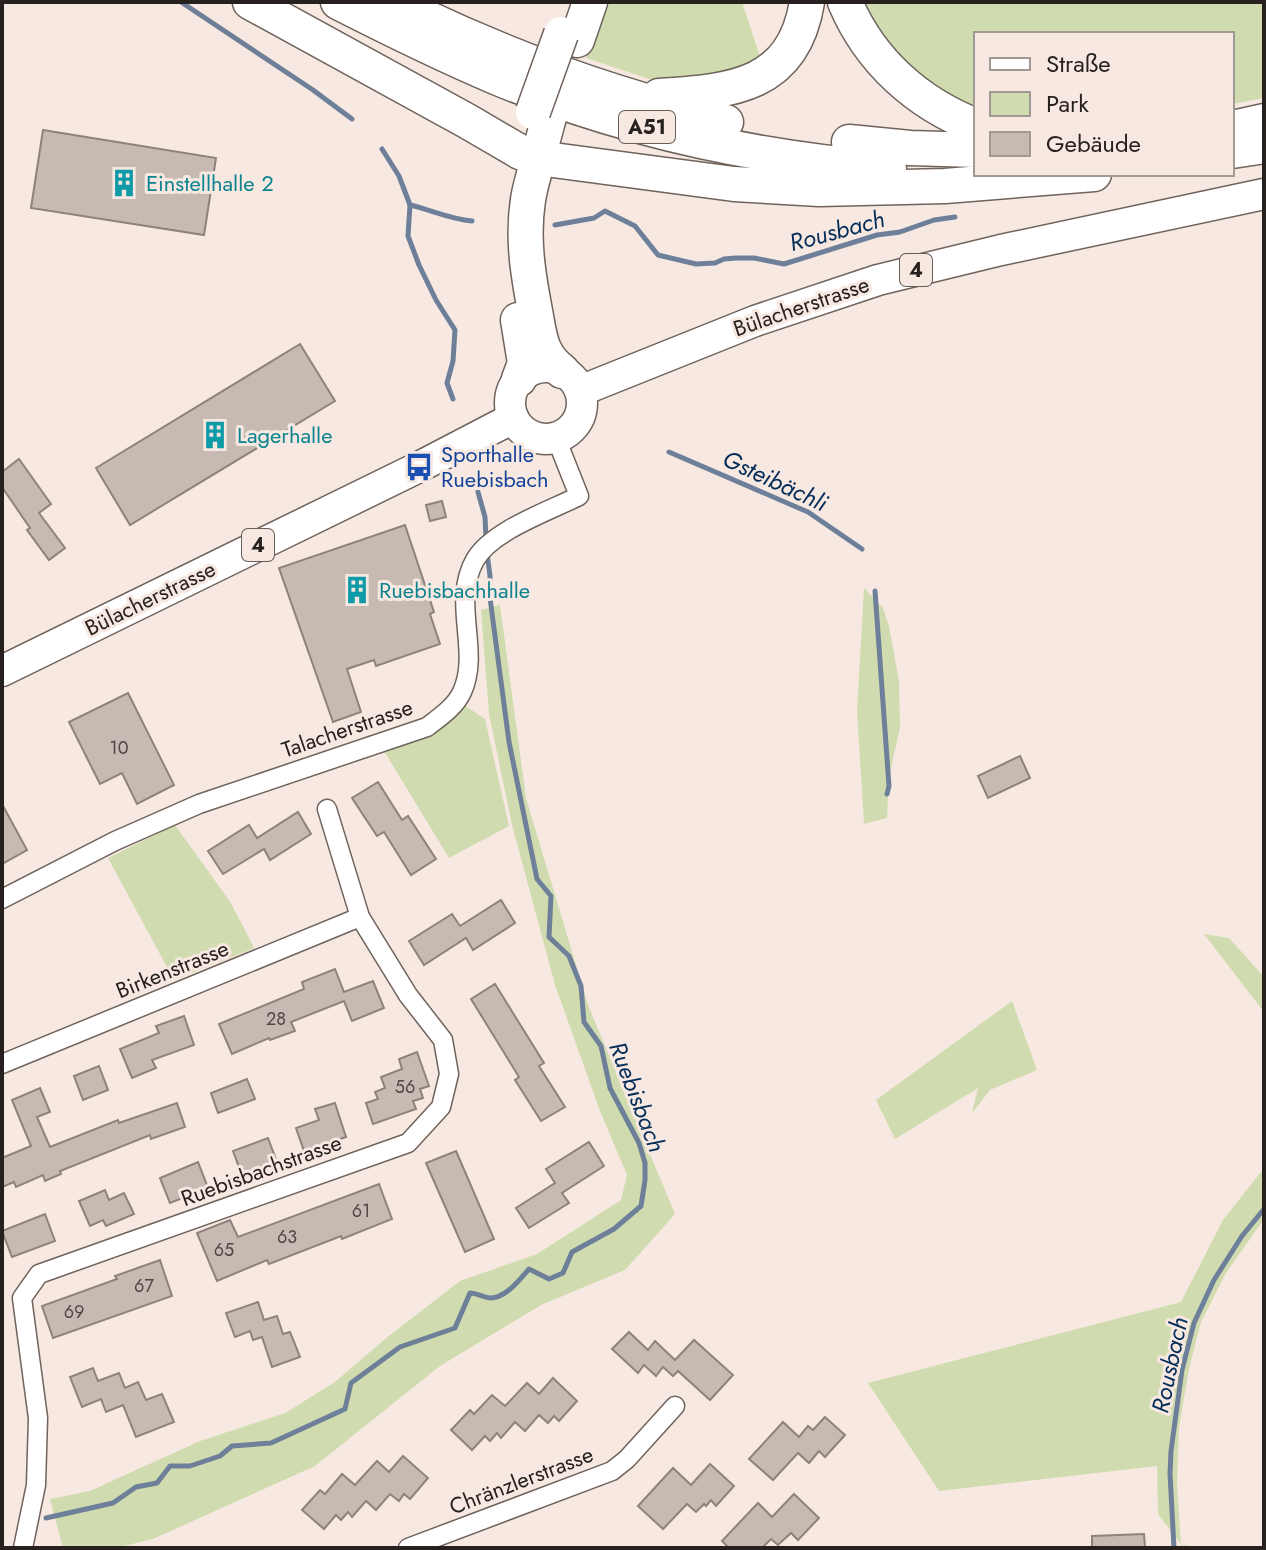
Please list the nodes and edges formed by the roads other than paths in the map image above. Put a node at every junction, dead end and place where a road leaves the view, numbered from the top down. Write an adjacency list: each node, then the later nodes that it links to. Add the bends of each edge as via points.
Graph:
1 (250, 2): 16 (highway)
2 (338, 2): 17 (highway, A51, via 498,78 661,131 813,161)
3 (394, 2): 9 (highway, A51, via 528,63)
4 (573, 2): 8 (highway)
5 (590, 2): 8 (highway)
6 (807, 2): 9 (highway, via 783,58 751,82 713,92)
7 (845, 2): 11 (highway, via 866,42 895,76 933,105)
8 (569, 37): 16 (highway, bridge)
9 (631, 98): 14 (highway, A51, via 817,138)
10 (1264, 121): 12 (highway)
11 (974, 125)
12 (1234, 128)
13 (1264, 146): 15 (highway)
14 (974, 150)
15 (1234, 151)
16 (529, 155): 18 (highway, via 734,184 819,189); 20 (highway, via 514,174 507,237 508,273 525,355); 21 (highway, via 526,258 541,343)
17 (974, 173)
18 (1069, 176)
19 (1264, 194): 21 (main road, Bülacherstrasse / 4, via 878,280)
20 (519, 379): 21 (main road, via 545,367); 22 (main road, via 511,398)
21 (571, 381): 23 (main road, via 583,400 582,410 579,420)
22 (513, 418): 23 (main road, via 531,436); 24 (main road, Bülacherstrasse / 4)
23 (556, 438): 26 (street, Talacherstrasse, via 579,496 502,533 475,559 464,590 468,671 461,694 446,713 427,727 199,804)
24 (2, 671)
25 (327, 809): 27 (street, Ruebisbachstrasse)
26 (2, 899)
27 (360, 917): 28 (street, Birkenstrasse); 30 (street, Ruebisbachstrasse, via 443,1040 449,1074 441,1107 408,1143 39,1274 22,1298 38,1418 36,1485)
28 (2, 1064)
29 (675, 1406): 31 (street, Chränzlerstrasse, via 612,1471)
30 (23, 1548)
31 (408, 1548)

